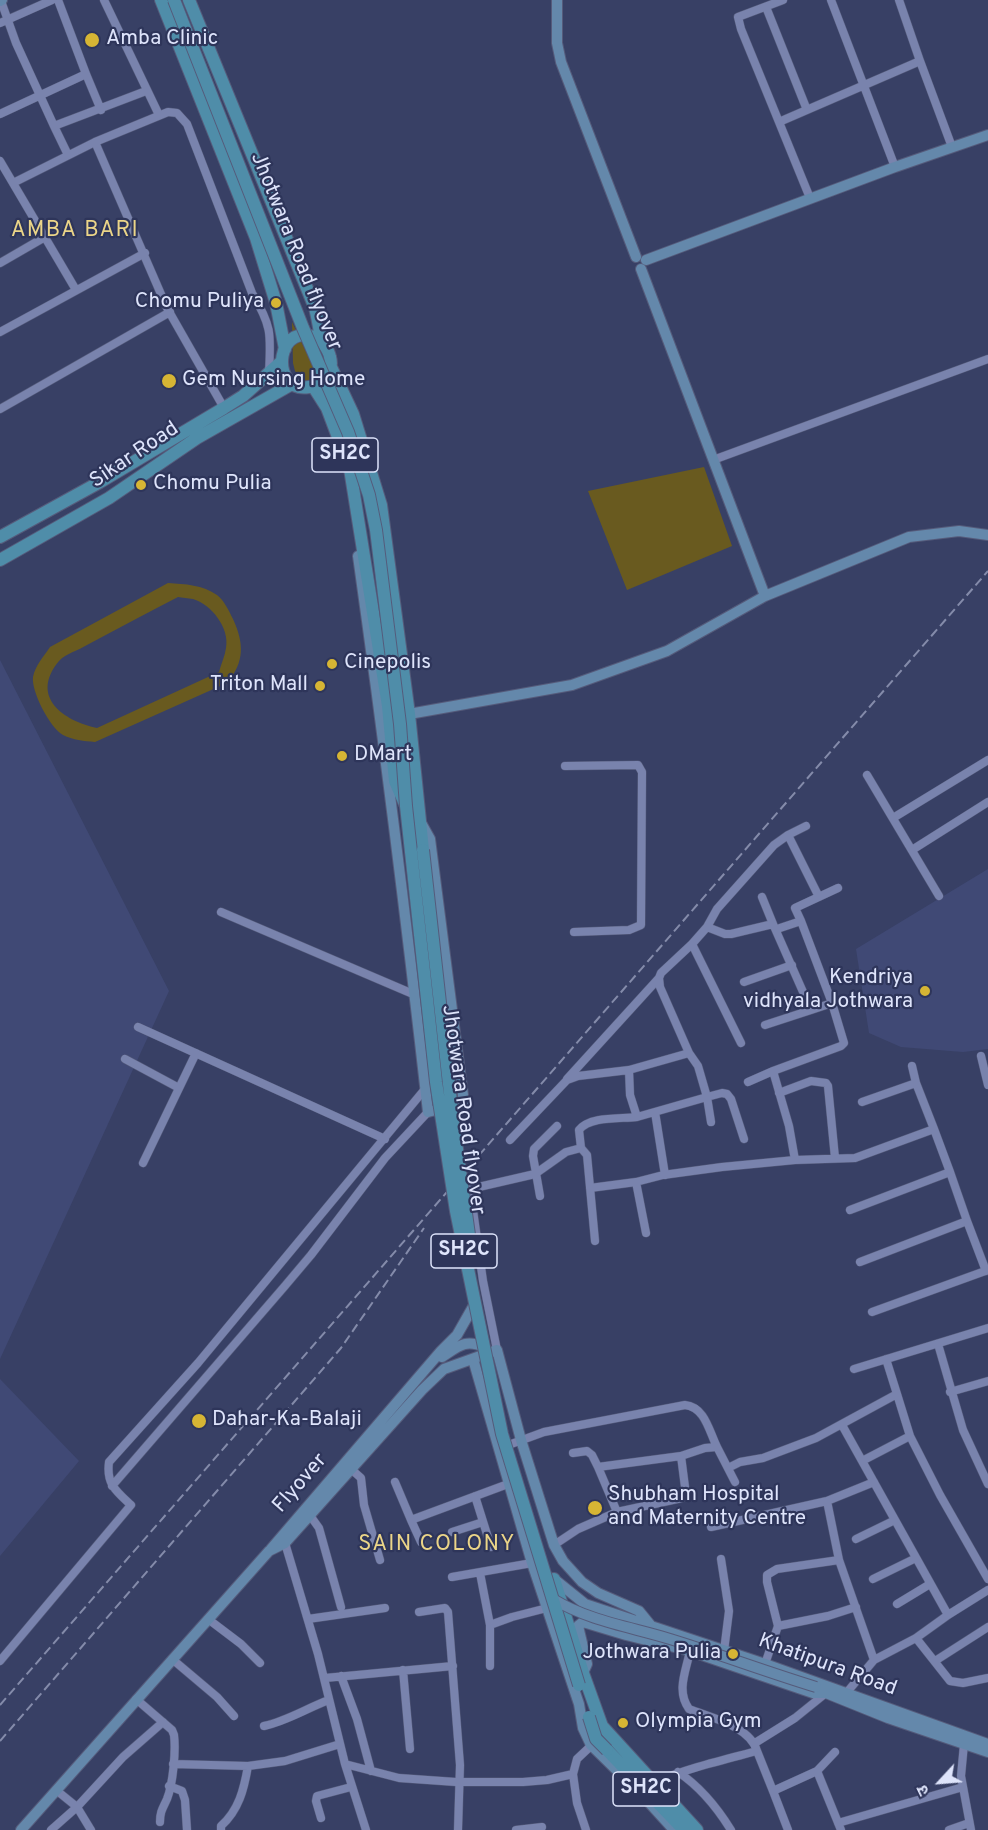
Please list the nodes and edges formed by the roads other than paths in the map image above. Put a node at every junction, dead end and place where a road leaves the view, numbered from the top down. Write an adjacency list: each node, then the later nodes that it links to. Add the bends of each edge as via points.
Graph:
1 (52, 0): 13 (street)
2 (58, 0): 15 (street)
3 (104, 0): 17 (street)
4 (161, 0): 41 (main road, via 256,238 276,303)
5 (174, 0): 60 (main road, Jhotwara Road flyover, bridge, via 363,474 376,530)
6 (189, 0): 40 (main road, via 315,308)
7 (557, 0): 35 (street, via 556,34 561,62)
8 (783, 0): 12 (street)
9 (831, 0): 16 (street)
10 (899, 0): 14 (street)
11 (1, 1): 13 (street)
12 (766, 7): 20 (street); 23 (street, via 738,17)
13 (3, 21): 18 (street)
14 (920, 61): 16 (street); 27 (street)
15 (86, 74): 18 (street); 19 (street)
16 (864, 87): 20 (street); 30 (street)
17 (146, 91): 19 (street); 22 (street)
18 (40, 96): 21 (street); 24 (street)
19 (101, 110): 24 (street)
20 (807, 110): 23 (street)
21 (0, 114)
22 (159, 115): 26 (street); 44 (street, via 177,112 187,124 252,293 266,317 270,335)
23 (779, 122): 32 (street)
24 (54, 126): 28 (street)
25 (988, 135): 27 (street)
26 (95, 142): 28 (street); 34 (street)
27 (952, 147): 30 (street)
28 (68, 155): 31 (street)
29 (0, 161): 31 (street)
30 (895, 167): 32 (street)
31 (13, 183): 33 (street)
32 (810, 198): 35 (street)
33 (45, 237): 36 (street); 37 (street)
34 (145, 253): 37 (street); 38 (street)
35 (641, 262): 49 (street)
36 (0, 263)
37 (76, 290): 39 (street)
38 (170, 312): 47 (street); 48 (street)
39 (0, 332)
40 (322, 341): 41 (main road, via 310,334 302,335 291,340); 43 (main road, via 331,358)
41 (283, 356): 44 (main road); 45 (main road, via 284,373)
42 (988, 359): 49 (street)
43 (331, 368): 46 (main road, via 327,377); 55 (main road, Jhotwara Road flyover, via 353,414 381,505)
44 (269, 374): 47 (main road)
45 (292, 384): 46 (main road, via 302,388); 53 (main road, Sikar Road, via 196,438 110,498)
46 (313, 386): 50 (main road, SH2C, via 327,408 350,470)
47 (224, 408): 52 (main road)
48 (0, 409)
49 (713, 460): 54 (street)
50 (360, 529): 60 (main road, Jhotwara Road flyover / SH2C, via 388,706 395,781); 79 (street, via 356,542 381,713)
51 (988, 535): 54 (street, via 959,531 909,537)
52 (0, 537)
53 (0, 560)
54 (765, 596): 55 (street, via 668,651 572,685)
55 (409, 714): 62 (main road, Jhotwara Road flyover)
56 (988, 760): 61 (street)
57 (565, 766): 74 (street, via 638,765 642,772 641,925 629,930)
58 (867, 775): 61 (street)
59 (988, 802): 65 (street)
60 (406, 806): 128 (main road, Jhotwara Road flyover / SH2C, bridge, via 436,1082)
61 (893, 818): 65 (street)
62 (420, 821): 101 (street, via 430,839 464,1103); 179 (main road, Jhotwara Road flyover, bridge, via 471,1248 519,1472)
63 (806, 826): 64 (street)
64 (788, 835): 69 (street); 72 (street, via 774,845 717,909)
65 (912, 850): 67 (street)
66 (838, 888): 69 (street)
67 (939, 896)
68 (762, 897): 73 (street)
69 (819, 897): 71 (street, via 795,908)
70 (221, 912): 79 (street)
71 (801, 921): 73 (street); 80 (street)
72 (707, 927): 73 (street, via 725,934); 75 (street)
73 (775, 927): 76 (street)
74 (574, 932)
75 (692, 944): 77 (street); 84 (street)
76 (792, 965): 78 (street); 81 (street)
77 (659, 978): 86 (street); 92 (street)
78 (744, 982)
79 (413, 994): 97 (street)
80 (832, 1003): 81 (street); 91 (street, via 844,1043)
81 (811, 1010): 82 (street)
82 (765, 1025)
83 (138, 1027): 85 (street)
84 (741, 1043)
85 (196, 1053): 96 (street); 107 (street)
86 (689, 1053): 90 (street); 99 (street, via 698,1066)
87 (981, 1056): 95 (street)
88 (125, 1059): 96 (street)
89 (912, 1066): 94 (street)
90 (628, 1070): 92 (street); 103 (street)
91 (773, 1071): 93 (street); 98 (street)
92 (567, 1080): 109 (street)
93 (748, 1082)
94 (916, 1083): 100 (street); 106 (street)
95 (988, 1085)
96 (179, 1088): 115 (street)
97 (425, 1089): 101 (street); 107 (street)
98 (779, 1093): 113 (street, via 811,1082 826,1083); 114 (street)
99 (707, 1096): 102 (street); 104 (street); 108 (street, via 727,1094)
100 (862, 1102)
101 (428, 1112): 112 (street)
102 (655, 1112): 103 (street); 118 (street)
103 (637, 1117): 110 (street, via 583,1125 579,1130)
104 (711, 1122)
105 (557, 1126): 117 (street, via 534,1149)
106 (934, 1129): 113 (street, via 855,1158); 116 (street)
107 (385, 1139): 111 (street)
108 (744, 1139)
109 (510, 1140)
110 (581, 1148): 117 (street, via 566,1152); 120 (street, via 587,1155)
111 (375, 1151): 112 (street); 156 (street, via 198,1363 109,1462)
112 (385, 1158): 156 (street, via 311,1256)
113 (835, 1158): 114 (street)
114 (795, 1160): 118 (street)
115 (143, 1163)
116 (950, 1172): 122 (street); 123 (street)
117 (535, 1174): 121 (street); 132 (street, via 470,1189)
118 (665, 1175): 119 (street)
119 (636, 1182): 120 (street); 124 (street)
120 (590, 1188): 125 (street)
121 (540, 1196)
122 (850, 1210)
123 (967, 1221): 126 (street); 127 (street)
124 (646, 1233)
125 (595, 1242)
126 (860, 1262)
127 (987, 1270): 129 (street)
128 (474, 1305): 132 (main road, Jhotwara Road flyover / SH2C, bridge); 135 (street, Flyover, via 457,1335)
129 (872, 1312)
130 (988, 1328): 131 (street)
131 (938, 1344): 134 (street); 138 (street)
132 (490, 1348): 133 (street); 135 (street, Flyover, via 466,1343); 142 (street); 183 (main road, Jhotwara Road flyover / SH2C, bridge, via 505,1445)
133 (472, 1359): 144 (street); 150 (street, via 444,1369 435,1377)
134 (886, 1359): 136 (street); 139 (street)
135 (434, 1361): 166 (street, Flyover)
136 (854, 1369)
137 (988, 1381): 138 (street)
138 (951, 1392): 155 (street, via 963,1430)
139 (897, 1394): 140 (street); 141 (street)
140 (842, 1425): 147 (street); 149 (street)
141 (910, 1436): 147 (street); 178 (street)
142 (521, 1440): 143 (street, via 544,1432 685,1405 700,1411); 144 (street); 169 (street)
143 (717, 1447): 146 (street); 149 (street)
144 (498, 1449): 154 (street)
145 (573, 1452): 148 (street, via 587,1451)
146 (681, 1456): 148 (street); 159 (street, via 685,1487 682,1498)
147 (862, 1461): 153 (street)
148 (598, 1467): 159 (street)
149 (728, 1468): 152 (street)
150 (351, 1469): 160 (street); 173 (street, via 361,1478 364,1505)
151 (395, 1482): 161 (street)
152 (735, 1482)
153 (874, 1482): 158 (street); 162 (street)
154 (508, 1484): 157 (street); 175 (street)
155 (988, 1484)
156 (112, 1486): 201 (street, via 131,1505)
157 (475, 1496): 161 (street); 163 (street)
158 (827, 1501): 164 (street); 174 (street)
159 (617, 1512): 169 (street, via 578,1529)
160 (309, 1514): 166 (street); 185 (street, via 319,1528)
161 (411, 1520): 168 (street)
162 (895, 1520): 167 (street); 171 (street)
163 (483, 1522): 165 (street); 170 (street)
164 (711, 1527)
165 (452, 1532)
166 (284, 1538): 190 (street); 191 (street)
167 (856, 1539)
168 (421, 1542)
169 (554, 1545): 194 (street, via 582,1582 639,1611)
170 (491, 1547)
171 (916, 1558): 180 (street); 181 (street)
172 (721, 1559): 198 (street, via 729,1611)
173 (380, 1560)
174 (839, 1560): 186 (street); 193 (street, via 777,1569 767,1575)
175 (532, 1563): 176 (street); 183 (street)
176 (480, 1573): 177 (street); 192 (street)
177 (452, 1577)
178 (988, 1578)
179 (554, 1579): 194 (street, Khatipura Road, via 585,1604); 208 (main road, Jhotwara Road flyover)
180 (873, 1580)
181 (930, 1584): 184 (street); 189 (street)
182 (988, 1590): 189 (street)
183 (550, 1604): 192 (street); 212 (street, bridge); 217 (main road, Jhotwara Road flyover / SH2C, bridge); 224 (street)
184 (897, 1604)
185 (341, 1607)
186 (856, 1607): 193 (street); 200 (street)
187 (385, 1608): 191 (street)
188 (419, 1612): 205 (street, via 447,1610)
189 (948, 1615): 196 (street)
190 (208, 1619): 199 (street); 203 (street)
191 (308, 1620): 210 (street)
192 (490, 1625): 206 (street)
193 (778, 1626): 204 (street)
194 (652, 1627): 198 (street, Khatipura Road)
195 (988, 1627): 202 (street)
196 (916, 1638): 200 (street); 202 (street)
197 (690, 1651): 208 (street, via 583,1622 578,1626 587,1664); 212 (street, via 813,1693); 226 (street, via 682,1685 682,1697 689,1709 740,1730)
198 (724, 1651): 204 (street, Khatipura Road)
199 (172, 1659): 214 (street); 216 (street)
200 (874, 1660): 213 (street)
201 (0, 1661)
202 (935, 1661): 211 (street, via 950,1681 963,1683)
203 (260, 1663)
204 (765, 1664): 213 (street, Khatipura Road)
205 (453, 1666): 207 (street); 237 (street)
206 (490, 1666)
207 (403, 1670): 209 (street); 227 (street)
208 (583, 1673): 217 (main road, Jhotwara Road flyover)
209 (341, 1676): 210 (street); 233 (street)
210 (325, 1678): 215 (street)
211 (988, 1678)
212 (821, 1690): 213 (street); 226 (street, via 795,1718)
213 (843, 1697): 222 (street); 223 (street, Khatipura Road)
214 (136, 1699): 218 (street); 242 (street)
215 (329, 1700): 219 (street); 221 (street)
216 (234, 1716)
217 (593, 1716): 220 (main road, SH2C); 225 (main road, SH2C, bridge, via 593,1732)
218 (163, 1722): 230 (street, via 174,1735); 244 (street, via 123,1757)
219 (264, 1726)
220 (607, 1733): 224 (street); 225 (main road, SH2C)
221 (340, 1744): 231 (street); 232 (street, via 295,1759)
222 (964, 1744): 229 (street); 241 (street)
223 (988, 1744)
224 (591, 1746): 236 (street, via 577,1759); 259 (street)
225 (612, 1747): 238 (main road); 260 (main road, SH2C)
226 (756, 1747): 235 (street, via 728,1760); 243 (street)
227 (410, 1749)
228 (835, 1752): 234 (street)
229 (988, 1752)
230 (173, 1764): 232 (street); 239 (street)
231 (345, 1764): 233 (street); 240 (street)
232 (248, 1766): 254 (street, via 236,1808)
233 (371, 1771): 237 (street, via 399,1778)
234 (817, 1771): 243 (street); 249 (street)
235 (678, 1772): 238 (street); 262 (street, via 708,1799)
236 (573, 1774): 237 (street, via 523,1782); 258 (street)
237 (460, 1782): 256 (street)
238 (655, 1782): 261 (main road)
239 (169, 1786): 246 (street); 253 (street, via 182,1791)
240 (351, 1787): 245 (street, via 317,1796); 255 (street)
241 (963, 1787): 247 (street); 249 (street)
242 (56, 1790): 244 (street); 250 (street)
243 (773, 1791): 263 (street)
244 (77, 1807): 251 (street); 252 (street)
245 (321, 1818)
246 (160, 1822)
247 (970, 1826): 264 (street)
248 (542, 1827): 257 (street)
249 (840, 1827)
250 (21, 1830)
251 (51, 1830)
252 (91, 1830)
253 (187, 1830)
254 (221, 1830)
255 (366, 1830)
256 (458, 1830)
257 (516, 1830)
258 (586, 1830)
259 (674, 1830)
260 (684, 1830)
261 (698, 1830)
262 (731, 1830)
263 (788, 1830)
264 (949, 1830)

